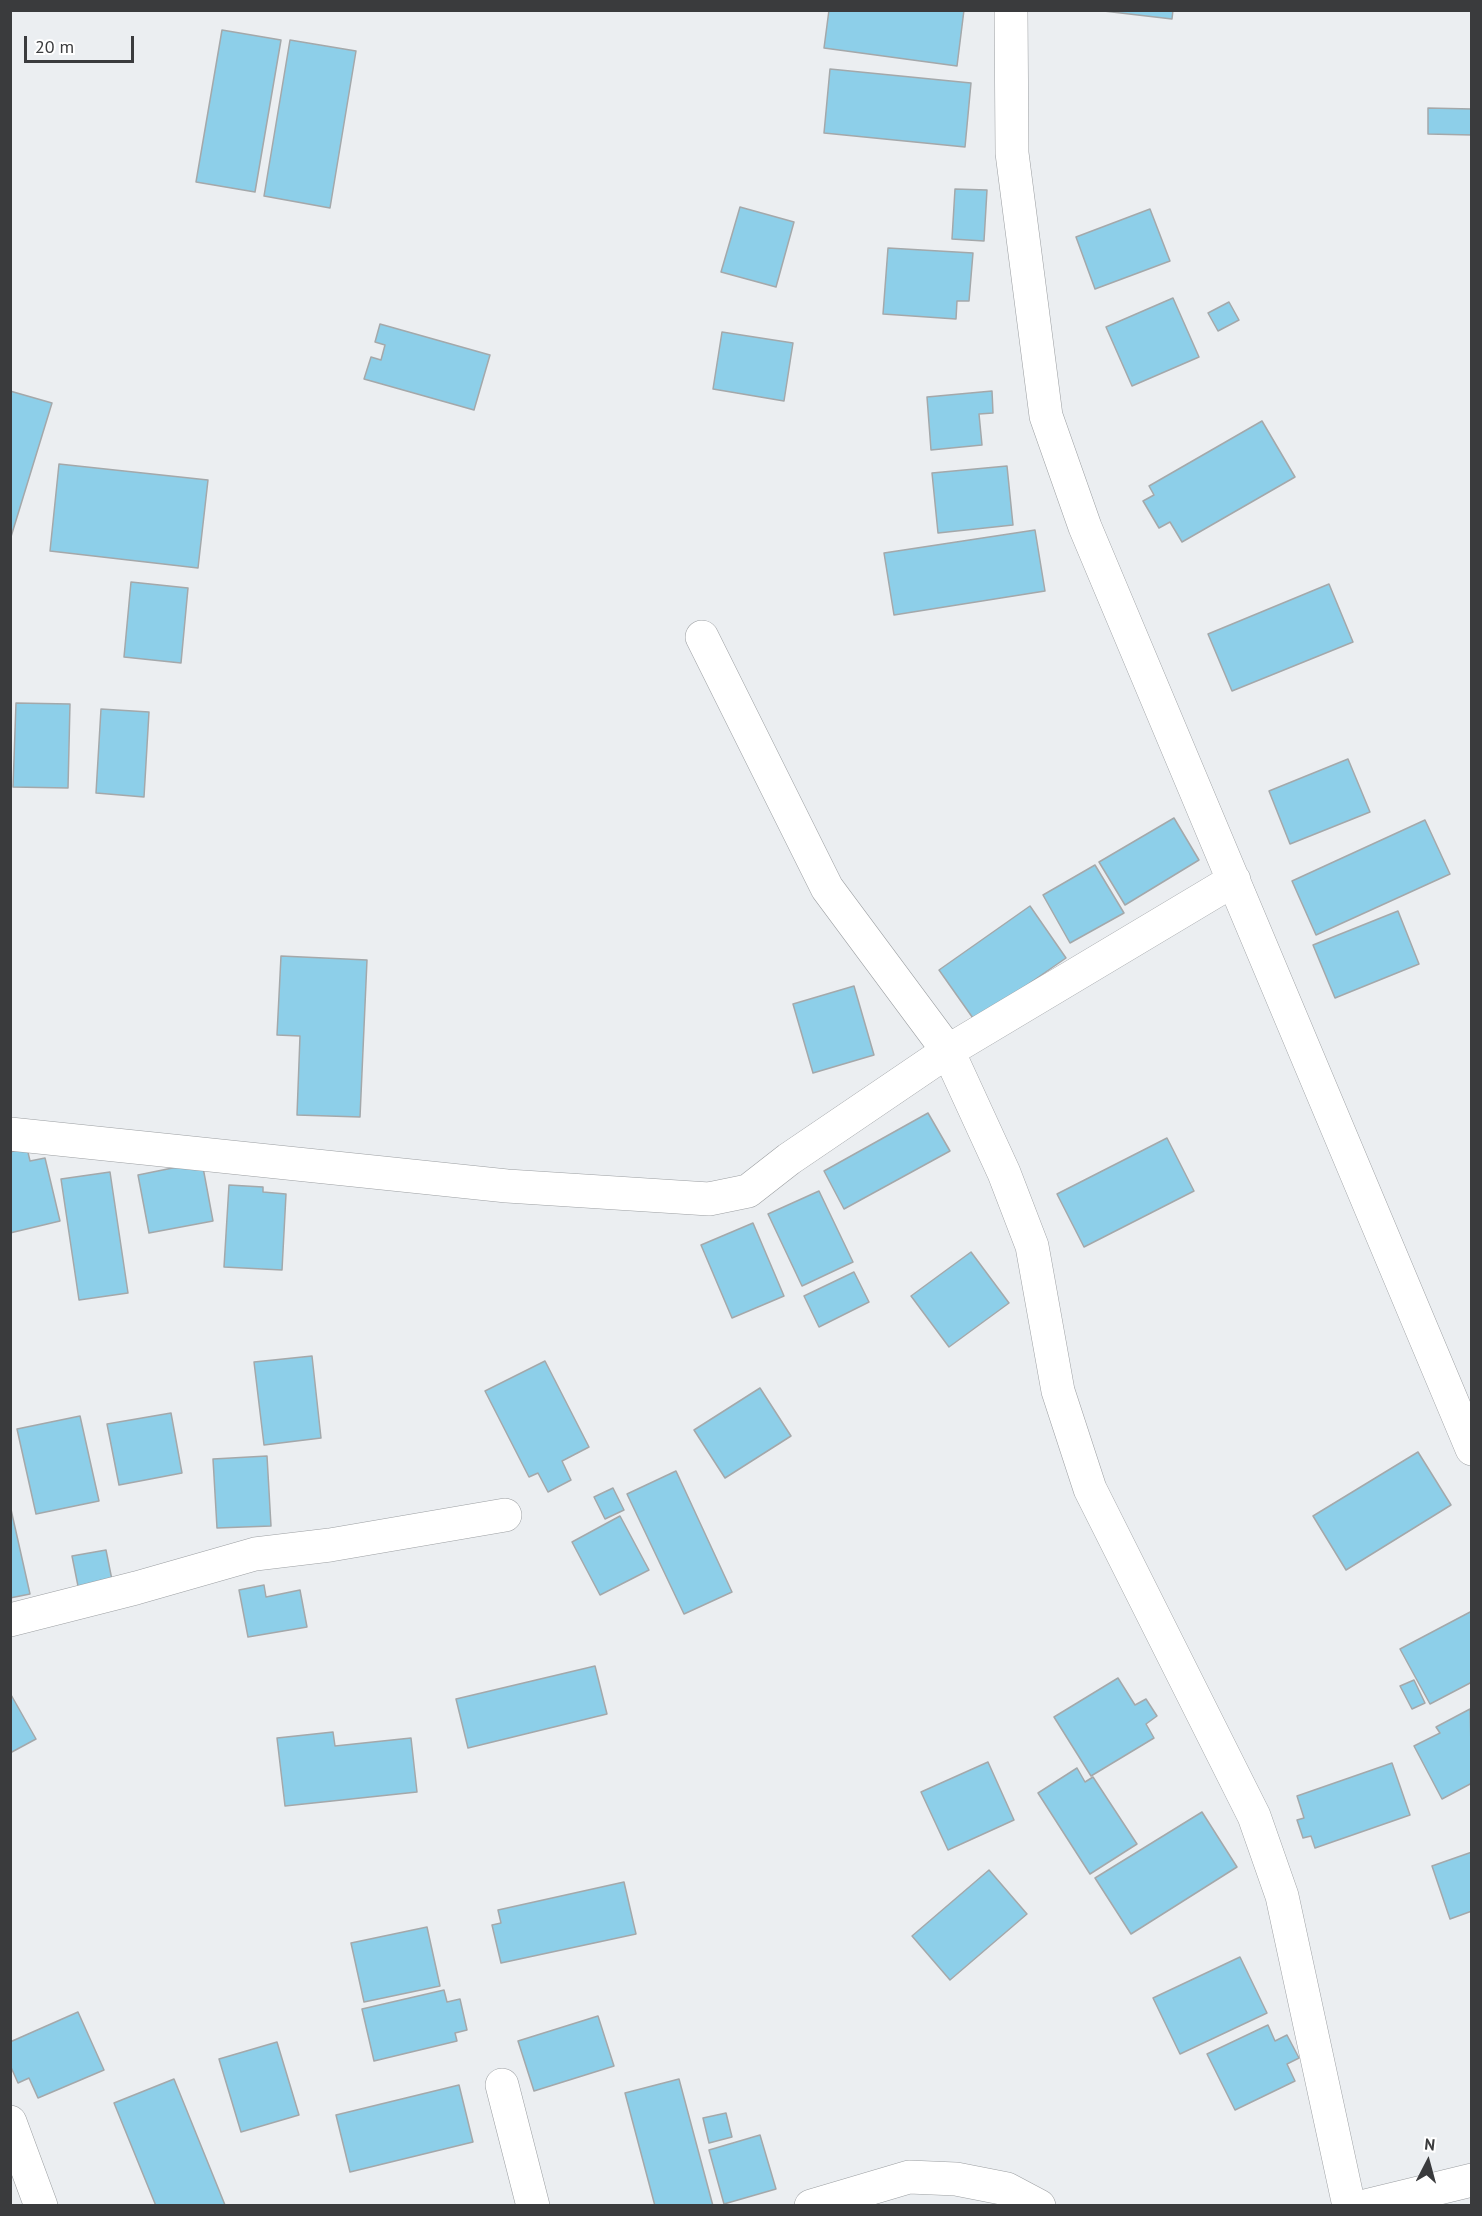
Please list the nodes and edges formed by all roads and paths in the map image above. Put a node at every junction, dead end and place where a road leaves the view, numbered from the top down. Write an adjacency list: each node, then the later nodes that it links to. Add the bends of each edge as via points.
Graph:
1 (1011, 10): 3 (street, via 1012,153 1046,416 1085,526)
2 (702, 638): 4 (street, via 827,888)
3 (1234, 880): 4 (street); 6 (street)
4 (948, 1051): 5 (street, via 748,1191 709,1199 507,1186); 16 (street, via 1004,1173 1032,1246 1058,1391 1090,1489 1254,1816 1282,1896)
5 (10, 1134)
6 (1472, 1449)
7 (505, 1515): 8 (street, via 255,1554)
8 (10, 1620)
9 (502, 2085): 13 (street)
10 (10, 2122): 12 (street)
11 (1472, 2180): 17 (street)
12 (41, 2205)
13 (533, 2205)
14 (811, 2205): 15 (street, via 909,2177 956,2179 1006,2189)
15 (1039, 2205)
16 (1349, 2205)
17 (1365, 2205)

